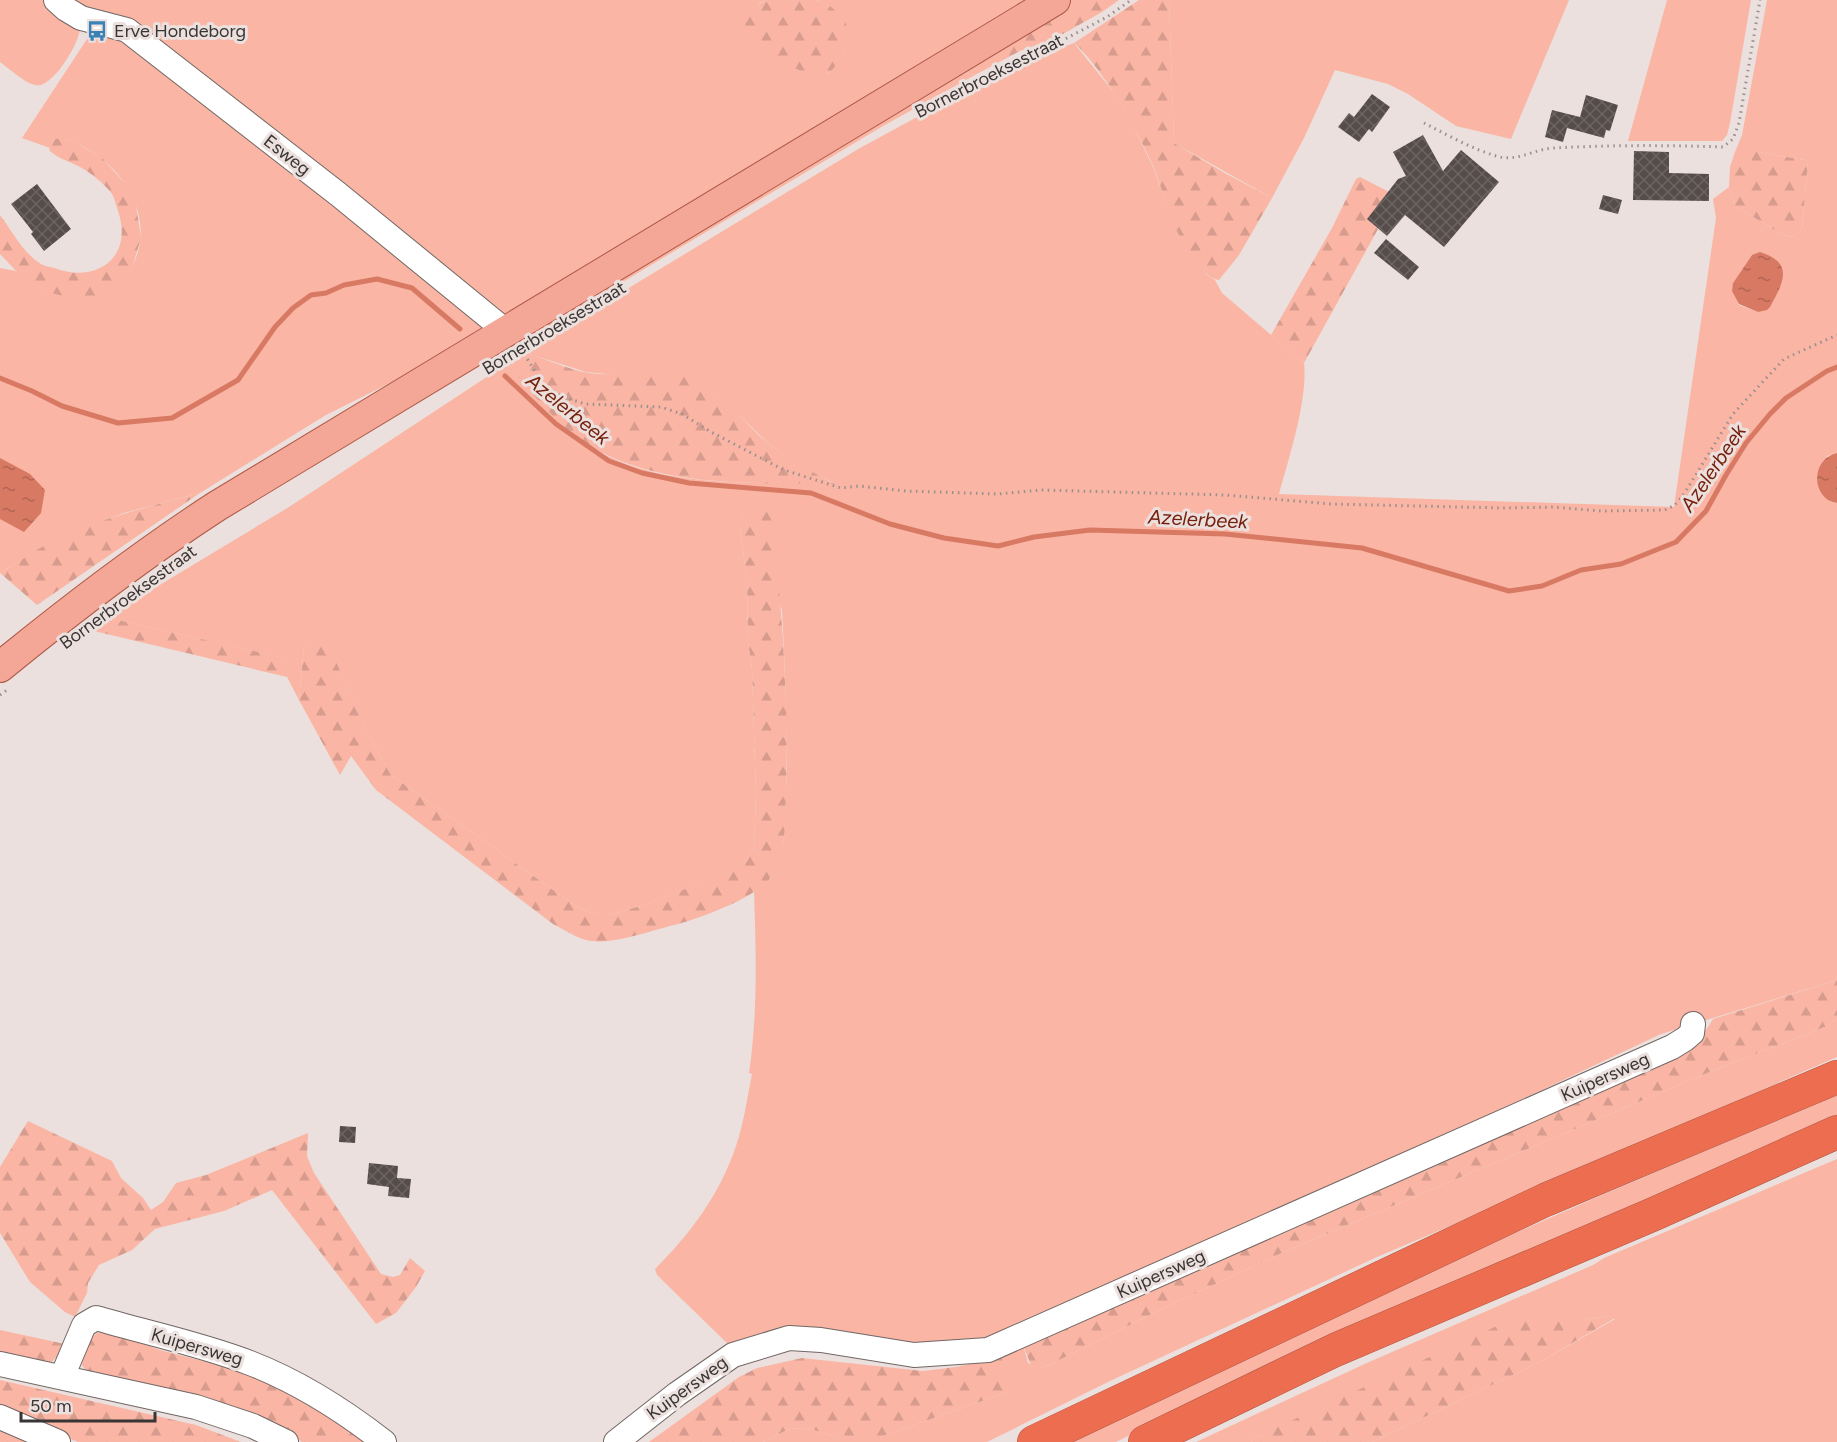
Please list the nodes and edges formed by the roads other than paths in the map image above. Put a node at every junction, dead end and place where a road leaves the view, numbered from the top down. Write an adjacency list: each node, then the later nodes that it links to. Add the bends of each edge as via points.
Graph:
1 (56, 0): 3 (street, Esweg, via 81,18 127,30 149,46 338,194)
2 (1055, 0): 3 (main road, Bornerbroeksestraat, via 820,140)
3 (514, 340): 4 (main road, Bornerbroeksestraat, via 217,506 150,550 66,613)
4 (4, 678)
5 (1693, 1024): 14 (street, Kuipersweg, via 1685,1040 1672,1047 988,1350 914,1355 789,1338 733,1355)
6 (1837, 1077): 15 (highway, via 1545,1200)
7 (1837, 1132): 16 (highway, via 1335,1350)
8 (0, 1364): 9 (street)
9 (62, 1377): 12 (street, via 196,1407); 13 (street, Kuipersweg, via 84,1325 96,1318 251,1363 304,1388)
10 (0, 1417): 11 (street)
11 (58, 1442)
12 (286, 1442)
13 (384, 1442)
14 (616, 1442)
15 (1035, 1442)
16 (1145, 1442)

